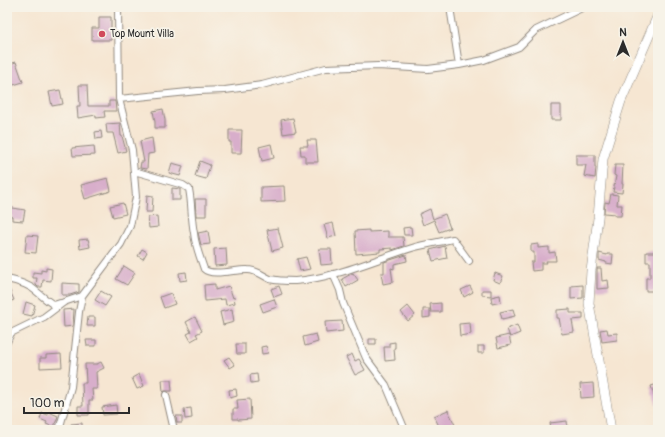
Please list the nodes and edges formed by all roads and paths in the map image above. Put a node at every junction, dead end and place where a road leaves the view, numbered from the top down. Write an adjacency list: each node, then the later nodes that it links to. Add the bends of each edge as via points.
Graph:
1 (118, 7): 6 (street)
2 (450, 7): 5 (street)
3 (584, 7): 5 (street, via 536,30 519,47 484,60)
4 (658, 15): 18 (main road, via 621,101 603,159 589,303)
5 (459, 65): 6 (street, via 428,69 378,66 326,68 262,85)
6 (119, 99): 7 (street, via 132,150)
7 (134, 171): 9 (street, via 189,189 195,238 206,271 250,270 278,280); 11 (street, via 136,198 130,226 121,244)
8 (469, 261): 9 (street, via 454,239 414,248)
9 (333, 274): 17 (street, via 366,358 386,385)
10 (7, 279): 12 (street, via 30,286 54,305)
11 (82, 296): 12 (street); 15 (street, via 71,387)
12 (64, 302): 13 (street, via 44,317 11,333)
13 (7, 342)
14 (166, 395): 16 (street)
15 (59, 430)
16 (174, 430)
17 (405, 430)
18 (611, 430)

